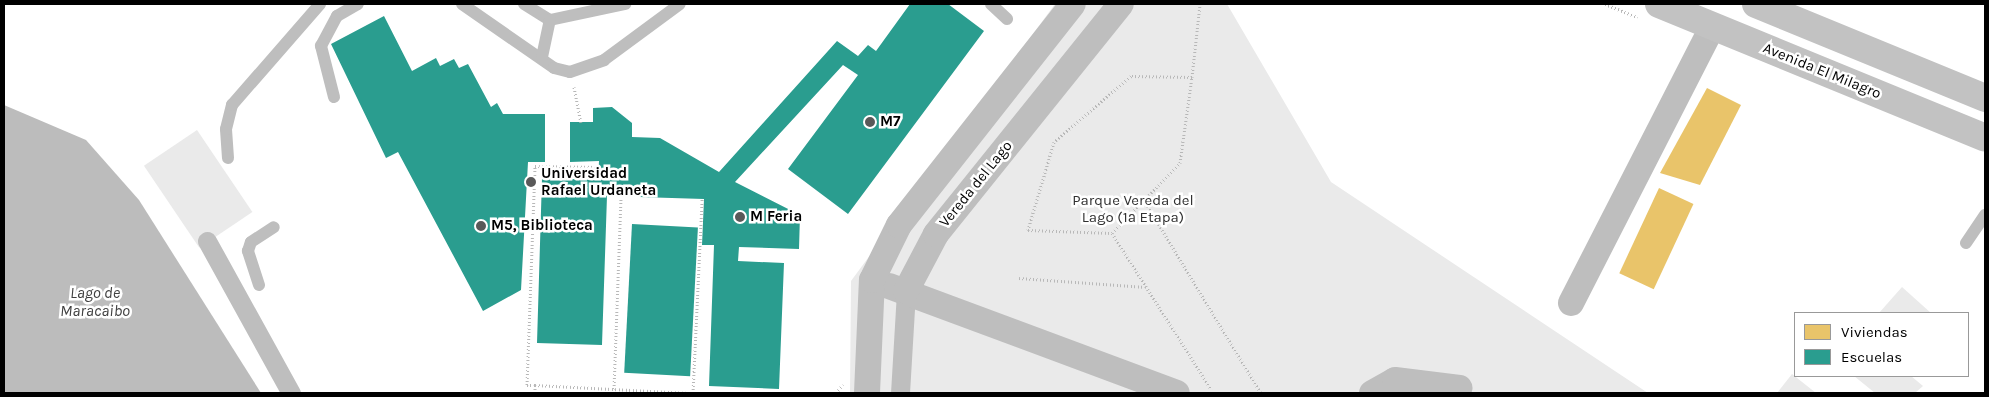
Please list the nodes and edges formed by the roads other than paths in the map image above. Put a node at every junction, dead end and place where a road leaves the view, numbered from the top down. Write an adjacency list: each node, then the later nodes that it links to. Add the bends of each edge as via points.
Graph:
1 (320, 4): 19 (lane, via 232,105 226,129)
2 (358, 4): 16 (lane, via 337,16 321,46)
3 (462, 4): 15 (lane)
4 (524, 4): 13 (lane)
5 (625, 4): 13 (lane)
6 (680, 4): 15 (lane, via 604,60 570,72 554,68)
7 (991, 4): 12 (lane)
8 (1073, 4): 24 (street, via 899,225)
9 (1121, 4): 26 (street, Vereda del Lago, via 936,234)
10 (1659, 4): 14 (main road, Avenida El Milagro)
11 (1756, 4): 17 (main road)
12 (1008, 19)
13 (550, 20): 15 (lane)
14 (1713, 26): 18 (main road, Avenida El Milagro); 27 (street)
15 (542, 57)
16 (334, 97)
17 (1985, 98)
18 (1985, 138)
19 (228, 158)
20 (1985, 215): 23 (lane)
21 (274, 227): 25 (lane, via 251,242 248,252)
22 (207, 241): 30 (street)
23 (1966, 243)
24 (872, 280): 26 (street); 29 (street)
25 (259, 285)
26 (906, 291): 31 (street, Vereda del Lago); 32 (street)
27 (1571, 303)
28 (1460, 388): 33 (street, via 1395,380)
29 (866, 392)
30 (291, 393)
31 (900, 393)
32 (1177, 393)
33 (1372, 393)

